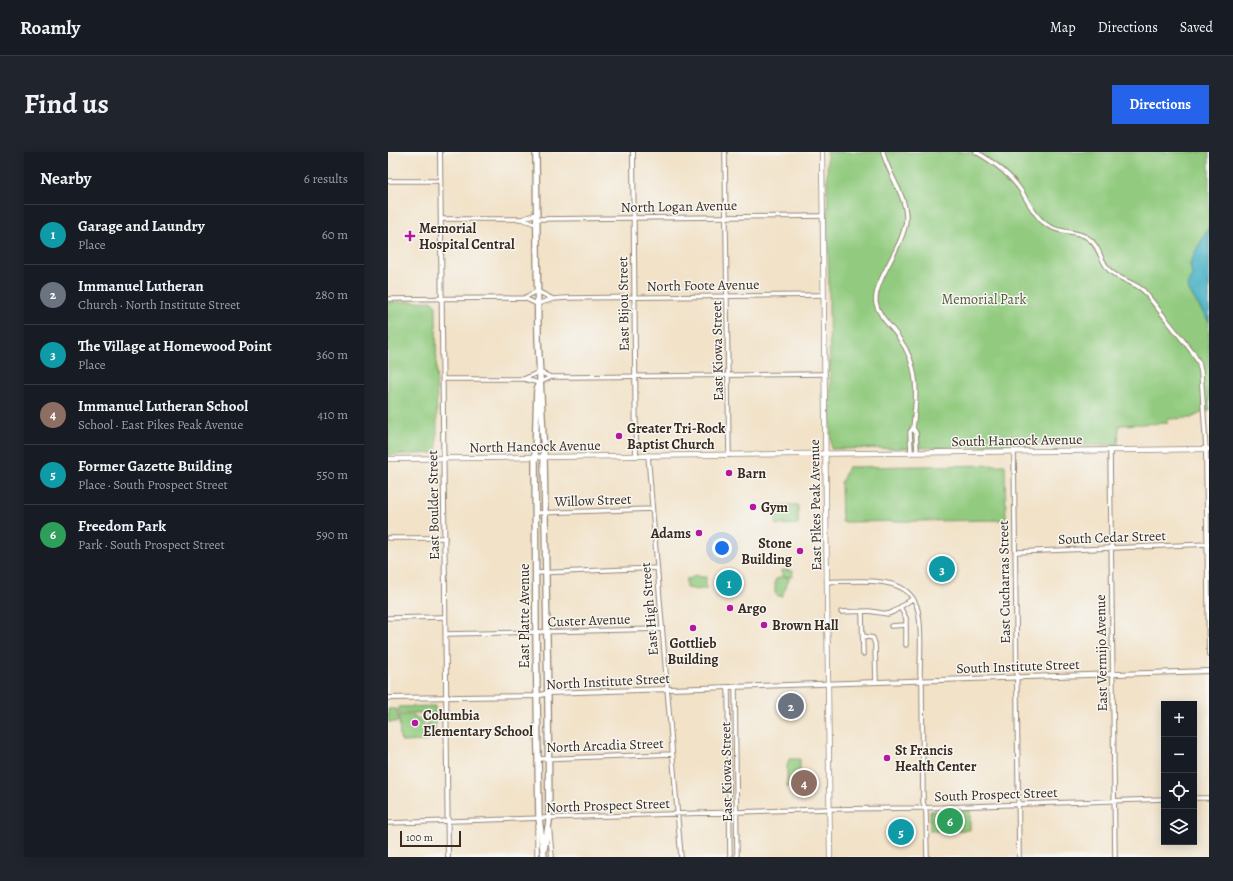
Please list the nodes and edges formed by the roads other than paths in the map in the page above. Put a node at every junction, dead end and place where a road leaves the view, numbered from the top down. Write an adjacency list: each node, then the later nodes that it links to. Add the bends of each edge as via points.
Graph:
1 (440, 152): 9 (street, East Boulder Street)
2 (536, 152): 15 (main road, East Platte Avenue)
3 (633, 152): 12 (street, East Bijou Street)
4 (725, 152): 10 (street, East Kiowa Street)
5 (822, 152): 11 (main road, East Pikes Peak Avenue)
6 (883, 152): 34 (street, via 888,170 903,198 906,221 902,238 877,290 876,304 906,348 914,367)
7 (976, 152): 33 (street, via 1010,176 1043,222 1058,230 1087,237 1097,247 1104,263 1111,271 1148,295 1199,363)
8 (388, 181): 9 (street)
9 (440, 181): 13 (street, East Boulder Street)
10 (726, 216): 11 (street, North Logan Avenue); 12 (street, North Logan Avenue); 18 (street, East Kiowa Street)
11 (823, 216): 17 (main road, East Pikes Peak Avenue)
12 (633, 217): 15 (street, North Logan Avenue); 19 (street, East Bijou Street)
13 (441, 219): 14 (street, North Logan Avenue); 20 (street, East Boulder Street)
14 (521, 219): 15 (street, North Logan Avenue); 15 (street)
15 (536, 219): 16 (main road, East Platte Avenue)
16 (537, 291): 21 (street); 22 (street); 24 (main road, East Platte Avenue)
17 (824, 295): 18 (street, North Foote Avenue); 26 (main road, East Pikes Peak Avenue)
18 (727, 296): 19 (street, North Foote Avenue); 27 (street, East Kiowa Street)
19 (635, 297): 22 (street, North Foote Avenue); 28 (street, East Bijou Street)
20 (442, 298): 21 (street); 23 (street); 31 (street, East Boulder Street)
21 (524, 298): 24 (street)
22 (552, 298): 24 (street, North Foote Avenue)
23 (388, 299)
24 (537, 304): 25 (main road, East Platte Avenue)
25 (539, 372): 29 (street); 30 (street); 32 (main road, East Platte Avenue)
26 (825, 374): 27 (street); 40 (main road, East Pikes Peak Avenue)
27 (728, 375): 28 (street); 41 (street, East Kiowa Street)
28 (635, 376): 29 (street); 44 (street, East Bijou Street)
29 (551, 377): 32 (street)
30 (524, 378): 31 (street); 32 (street)
31 (443, 379): 46 (street, East Boulder Street)
32 (539, 383): 42 (main road, East Platte Avenue); 43 (main road, East Platte Avenue)
33 (1207, 415): 35 (street)
34 (913, 428): 38 (street, via 910,432); 39 (street, via 916,432)
35 (1208, 449): 36 (main road, South Hancock Avenue); 53 (street)
36 (1110, 450): 37 (main road, South Hancock Avenue); 54 (street, East Vermijo Avenue)
37 (1014, 451): 39 (main road, South Hancock Avenue); 55 (street, East Cucharras Street)
38 (910, 452): 39 (main road, South Hancock Avenue); 40 (main road, South Hancock Avenue)
39 (917, 452)
40 (826, 454): 41 (main road, North Hancock Avenue); 59 (main road, East Pikes Peak Avenue)
41 (729, 455): 45 (main road, North Hancock Avenue)
42 (535, 456): 43 (main road, North Hancock Avenue); 46 (main road, North Hancock Avenue); 49 (main road, East Platte Avenue)
43 (544, 456): 44 (main road, North Hancock Avenue); 50 (main road, East Platte Avenue)
44 (636, 456): 45 (main road, North Hancock Avenue)
45 (648, 456): 48 (street, East High Street)
46 (444, 458): 47 (main road, North Hancock Avenue); 52 (street, East Boulder Street)
47 (388, 459)
48 (652, 509): 50 (street, Willow Street); 56 (street, East High Street)
49 (535, 513): 50 (street, Willow Street); 58 (main road, East Platte Avenue)
50 (545, 513): 57 (main road, East Platte Avenue)
51 (388, 538): 52 (street)
52 (444, 538): 64 (street, East Boulder Street)
53 (1208, 544): 54 (street, South Cedar Street); 75 (street)
54 (1111, 548): 55 (street, South Cedar Street); 77 (street, East Vermijo Avenue)
55 (1015, 552): 78 (street, East Cucharras Street)
56 (657, 568): 57 (street); 68 (street, East High Street)
57 (546, 572): 58 (street); 70 (main road, East Platte Avenue)
58 (536, 573): 69 (main road, East Platte Avenue)
59 (827, 582): 60 (street, via 887,582 902,588); 81 (main road, East Pikes Peak Avenue)
60 (912, 599): 61 (street); 79 (street, via 920,618)
61 (900, 607): 62 (street, via 888,614); 67 (street)
62 (862, 611): 63 (street); 72 (street)
63 (841, 612)
64 (446, 617): 65 (street); 71 (street, East Boulder Street)
65 (388, 618)
66 (891, 626): 67 (street)
67 (906, 626): 73 (street)
68 (662, 629): 70 (street, Custer Avenue); 84 (street, East High Street)
69 (536, 633): 70 (street, Custer Avenue); 71 (street, Custer Avenue); 86 (main road, East Platte Avenue)
70 (546, 633): 85 (main road, East Platte Avenue)
71 (446, 634): 87 (street, East Boulder Street)
72 (863, 636): 74 (street); 80 (street, via 873,638 875,644)
73 (906, 644)
74 (863, 654)
75 (1209, 654)
76 (1209, 672): 77 (street, South Institute Street)
77 (1112, 674): 78 (street, South Institute Street); 95 (street, East Vermijo Avenue)
78 (1017, 677): 79 (street, South Institute Street); 96 (street, East Cucharras Street)
79 (921, 680): 80 (street, South Institute Street); 97 (street)
80 (876, 682): 81 (street, South Institute Street)
81 (828, 683): 82 (street, North Institute Street); 98 (main road, East Pikes Peak Avenue)
82 (735, 686): 83 (street, North Institute Street); 100 (street, East Kiowa Street)
83 (728, 687): 84 (street, North Institute Street); 99 (street, East Kiowa Street)
84 (667, 690): 85 (street, North Institute Street); 89 (street, East High Street)
85 (548, 693): 86 (street, North Institute Street); 91 (main road, East Platte Avenue)
86 (537, 696): 87 (street, North Institute Street); 90 (main road, East Platte Avenue)
87 (446, 697): 88 (street, North Institute Street); 104 (street, East Boulder Street)
88 (388, 698)
89 (672, 754): 91 (street, North Arcadia Street); 101 (street, East High Street)
90 (538, 759): 91 (street, North Arcadia Street); 102 (main road, East Platte Avenue)
91 (549, 759): 103 (main road, East Platte Avenue)
92 (1197, 798): 93 (street)
93 (1209, 798)
94 (1161, 799): 95 (street, South Prospect Street)
95 (1114, 800): 96 (street, South Prospect Street); 117 (street, East Vermijo Avenue)
96 (1018, 804): 97 (street, South Prospect Street); 116 (street, East Cucharras Street)
97 (925, 807): 98 (street, South Prospect Street); 115 (street)
98 (829, 809): 100 (street, North Prospect Street); 114 (main road, East Pikes Peak Avenue)
99 (730, 812): 100 (street, North Prospect Street); 101 (street, North Prospect Street); 112 (street, East Kiowa Street)
100 (737, 812): 113 (street, East Kiowa Street)
101 (677, 814): 103 (street, North Prospect Street); 111 (street, East High Street)
102 (539, 820): 103 (street, North Prospect Street); 104 (street, North Prospect Street); 106 (main road, East Platte Avenue); 108 (street)
103 (549, 820): 106 (main road, East Platte Avenue); 110 (street)
104 (448, 821): 105 (street, North Prospect Street); 107 (street, East Boulder Street)
105 (388, 823)
106 (544, 849): 109 (main road, East Platte Avenue)
107 (448, 857)
108 (537, 857)
109 (544, 857)
110 (552, 857)
111 (680, 857)
112 (730, 857)
113 (737, 857)
114 (830, 857)
115 (927, 857)
116 (1019, 857)
117 (1115, 857)

